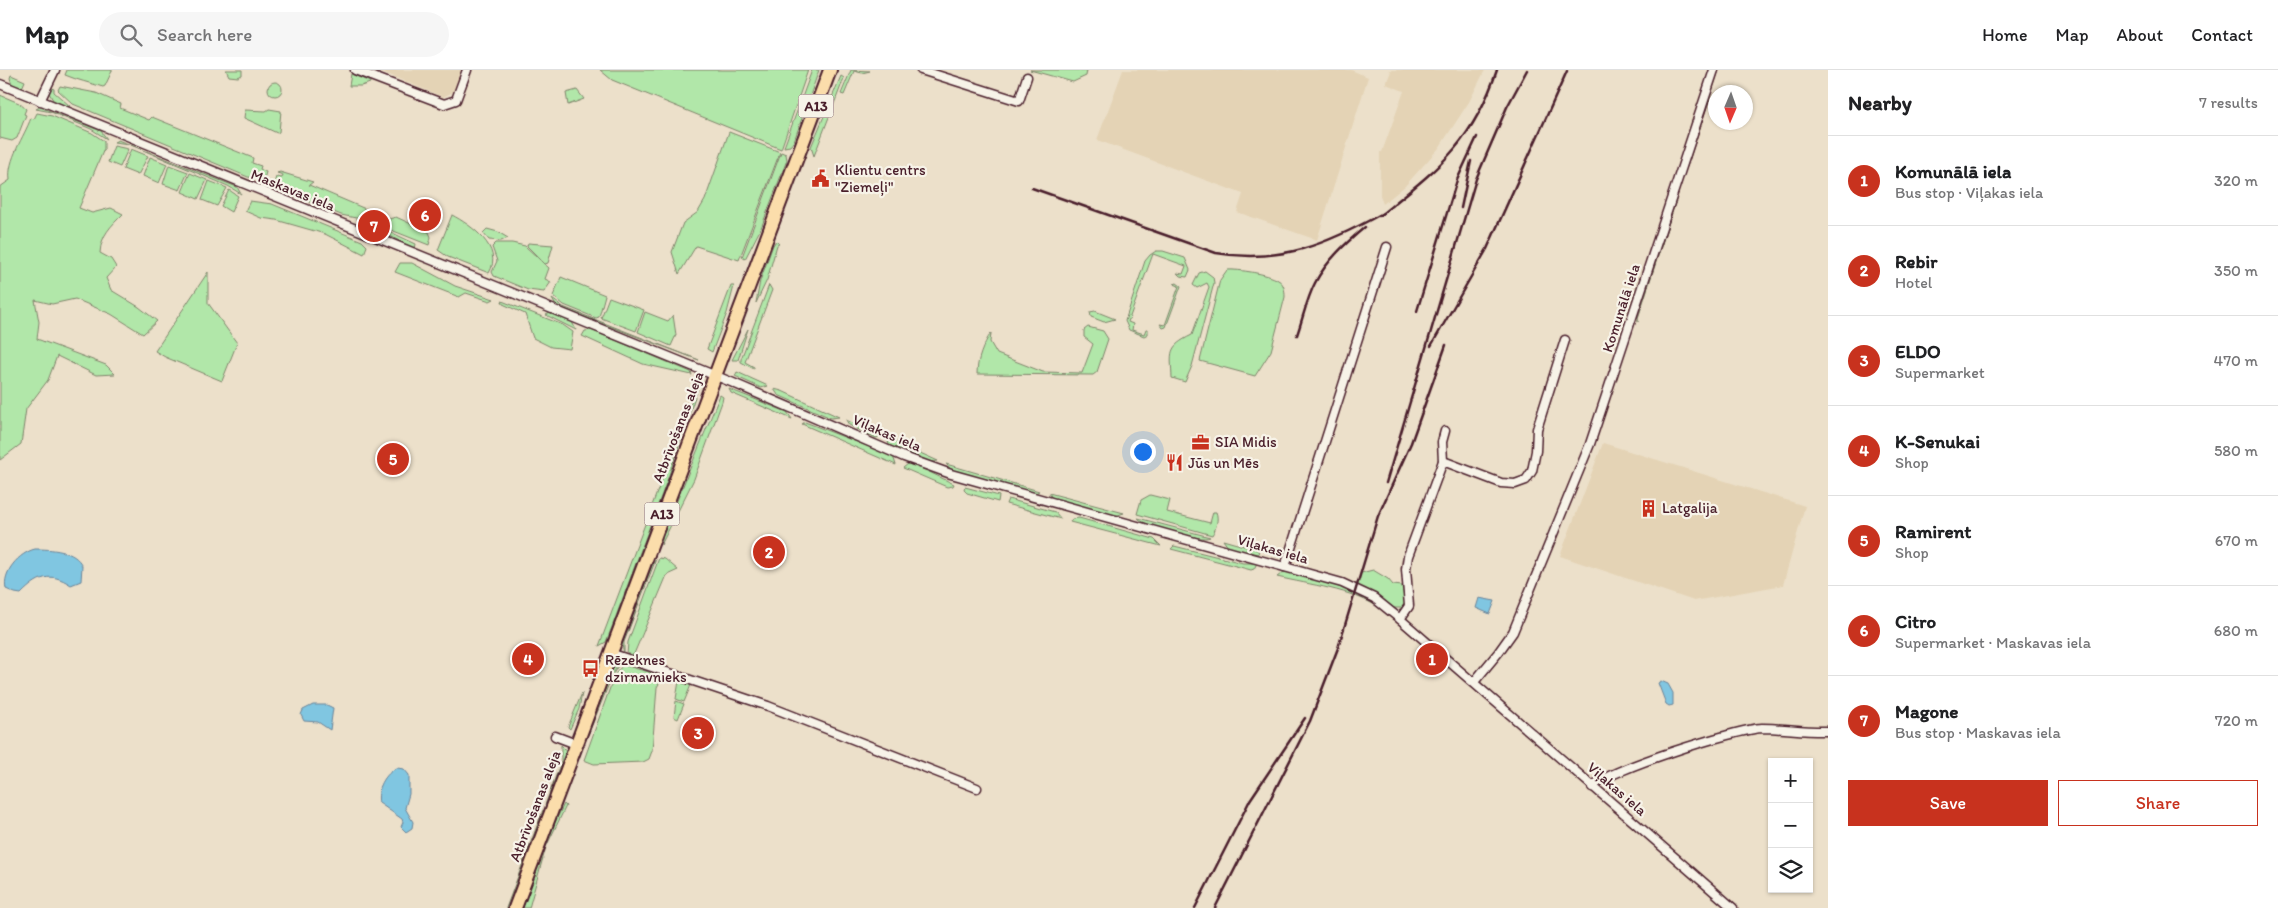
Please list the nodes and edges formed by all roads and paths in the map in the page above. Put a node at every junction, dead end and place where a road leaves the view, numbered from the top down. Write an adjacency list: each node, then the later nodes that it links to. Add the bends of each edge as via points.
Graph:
1 (51, 70): 10 (street)
2 (55, 70): 10 (street)
3 (356, 70): 4 (street, via 444,104 456,100)
4 (467, 70)
5 (830, 70): 14 (main road, Atbrīvošanas aleja / A13)
6 (921, 70): 8 (street, via 1018,101)
7 (1714, 70): 20 (street, Komunālā iela, via 1590,444 1513,632)
8 (1027, 77)
9 (0, 84): 11 (street, Maskavas iela)
10 (47, 84): 11 (street)
11 (40, 100): 14 (street, Maskavas iela)
12 (1387, 247): 17 (street)
13 (1565, 340): 16 (street, via 1537,429 1532,471 1526,480 1515,484 1502,483)
14 (715, 375): 17 (street, Viļakas iela, via 904,457 951,474); 19 (main road, Atbrīvošanas aleja / A13)
15 (1445, 431): 16 (street)
16 (1443, 461): 18 (street, via 1408,556 1409,606)
17 (1285, 567): 18 (street, Viļakas iela, via 1354,588 1374,598)
18 (1400, 619): 20 (street, Viļakas iela)
19 (610, 653): 23 (main road, Atbrīvošanas aleja / A13); 25 (street, via 768,706)
20 (1474, 682): 24 (street, Viļakas iela)
21 (1828, 731): 24 (street, via 1752,730 1635,766 1597,781)
22 (555, 736): 23 (street)
23 (576, 744): 26 (main road, Atbrīvošanas aleja / A13)
24 (1592, 787): 27 (street, Viļakas iela)
25 (976, 788)
26 (514, 908)
27 (1733, 908)

